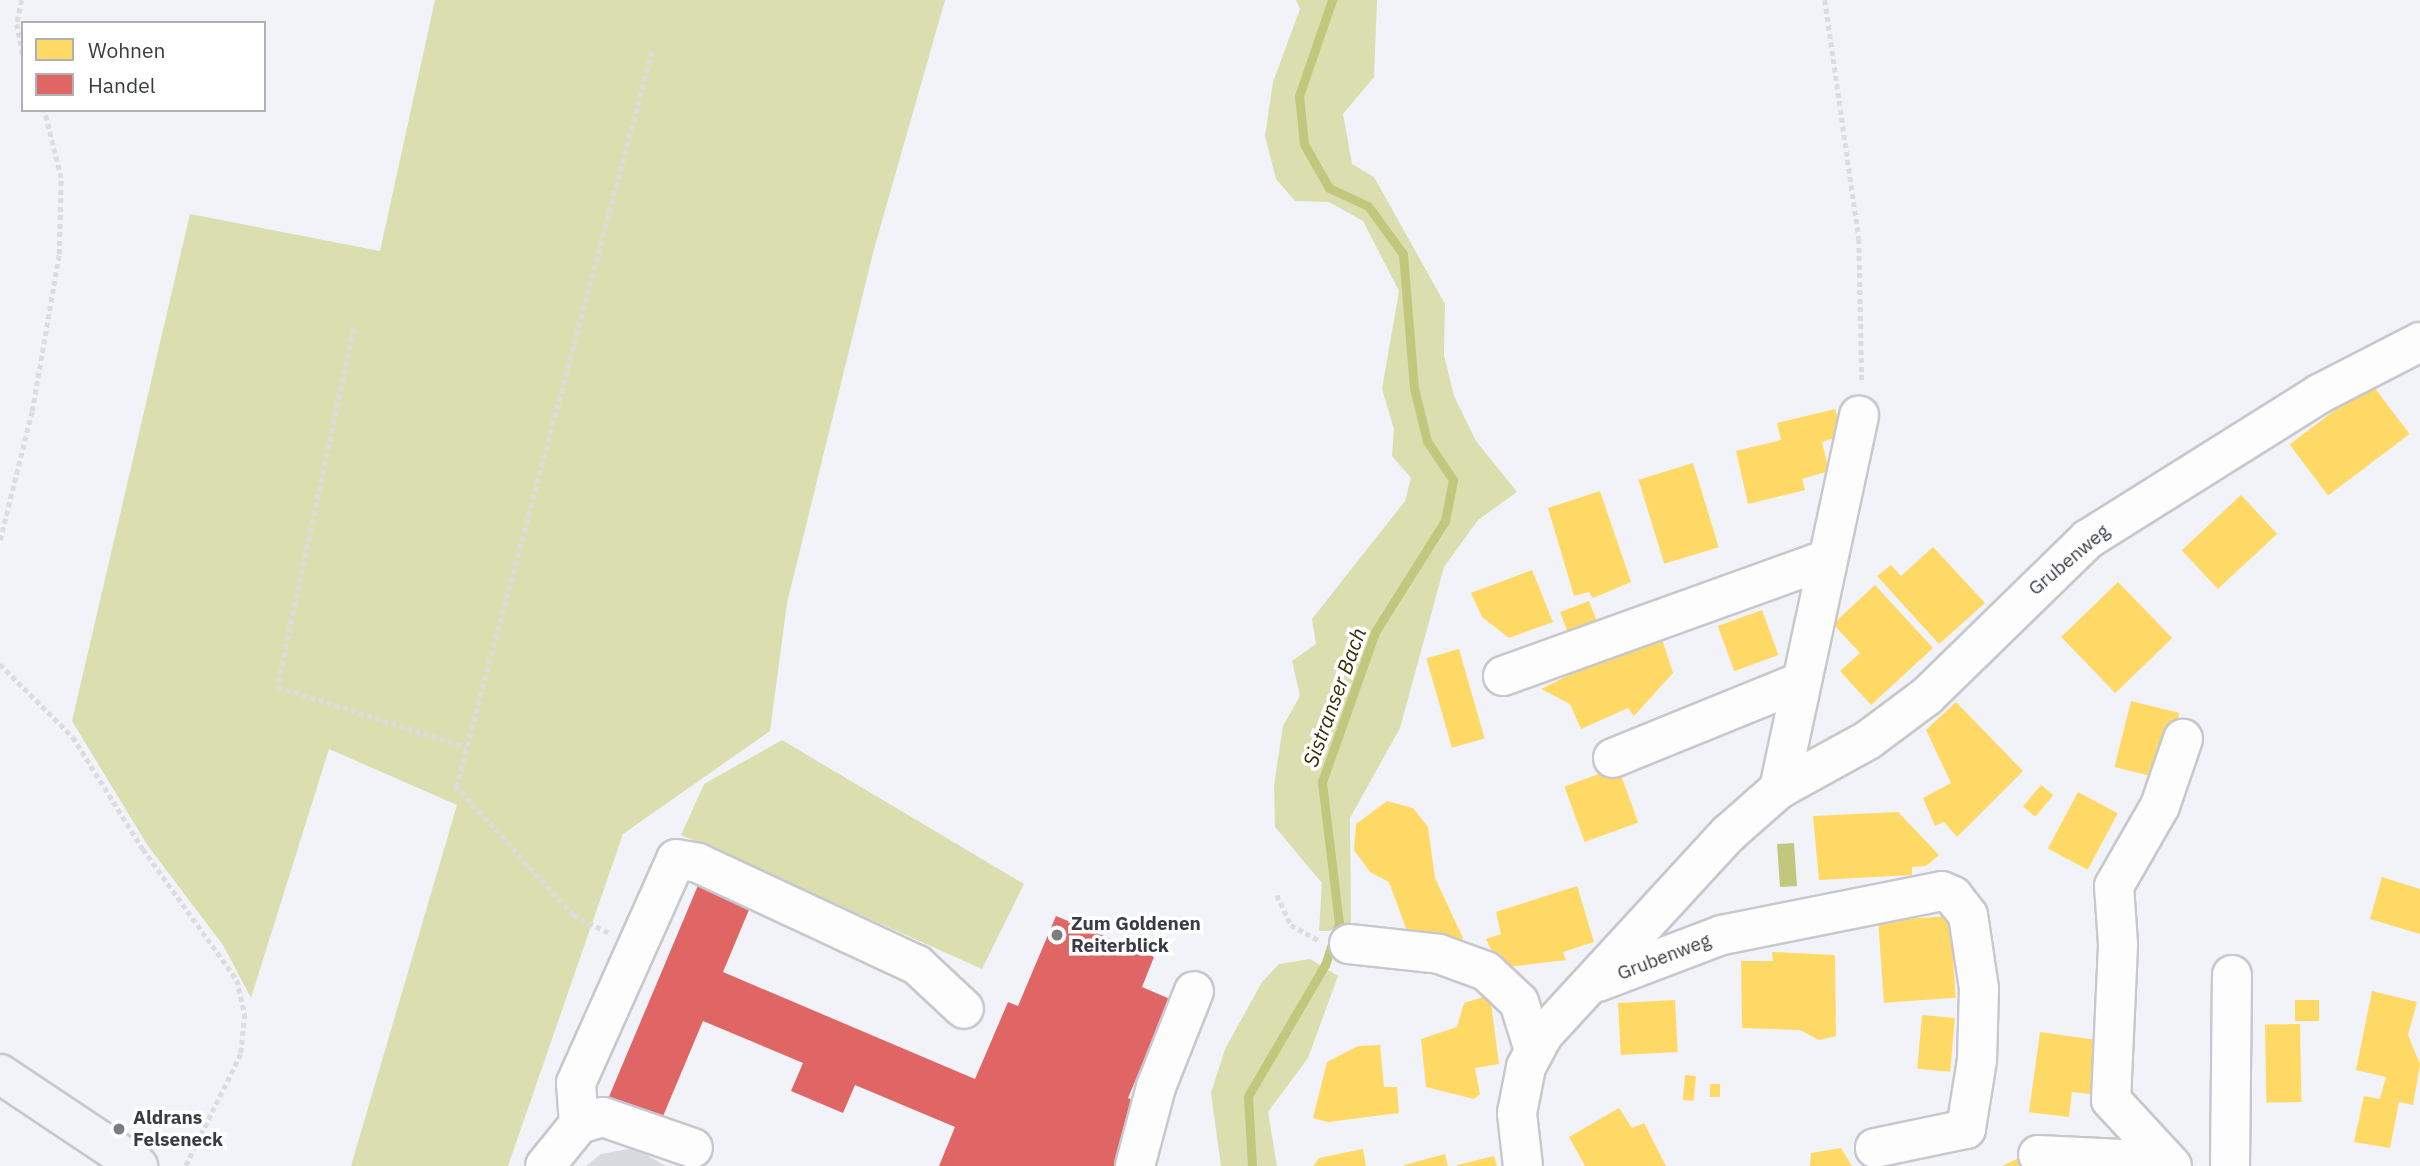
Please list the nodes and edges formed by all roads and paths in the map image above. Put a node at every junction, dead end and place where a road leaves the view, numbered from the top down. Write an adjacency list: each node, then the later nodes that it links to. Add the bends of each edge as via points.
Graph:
1 (22, 0): 3 (path, via 17,24)
2 (1825, 0): 8 (path, via 1859,239)
3 (21, 45)
4 (652, 51): 15 (path)
5 (44, 112): 9 (path, via 61,178 59,254)
6 (354, 328): 15 (path, via 278,687)
7 (2420, 342): 17 (street, Grubenweg, via 2319,394 2088,539 1927,696 1850,752)
8 (1858, 415): 10 (street)
9 (0, 540)
10 (1828, 559): 12 (street); 13 (street)
11 (0, 664): 33 (path, via 73,737 143,849 237,980 245,1014 241,1054)
12 (1503, 676)
13 (1798, 683): 16 (street); 17 (street)
14 (2183, 739): 31 (street, via 2160,806 2114,886 2118,944 2111,1100)
15 (466, 747): 20 (path, via 456,787 573,915)
16 (1613, 758)
17 (1779, 789): 22 (street, Grubenweg, via 1713,850)
18 (1277, 895): 19 (path, via 1298,933)
19 (1337, 942): 25 (street, via 1439,954 1486,971 1520,1002)
20 (634, 946): 24 (street, via 668,865 685,858 917,965); 27 (street, via 576,1083)
21 (2232, 975): 37 (street)
22 (1593, 984): 25 (street, Grubenweg); 29 (street, Grubenweg, via 1722,935 1942,891 1968,915 1979,989 1977,1060 1966,1129)
23 (1194, 990): 35 (street, via 1156,1087)
24 (964, 1009)
25 (1534, 1050): 36 (street, Grubenweg, via 1517,1113)
26 (0, 1074): 32 (main road)
27 (579, 1124): 28 (street, via 603,1117); 34 (street)
28 (693, 1148)
29 (1875, 1148)
30 (2038, 1155): 31 (street)
31 (2167, 1164)
32 (138, 1166)
33 (186, 1166)
34 (545, 1166)
35 (1135, 1166)
36 (1523, 1166)
37 (2230, 1166)

